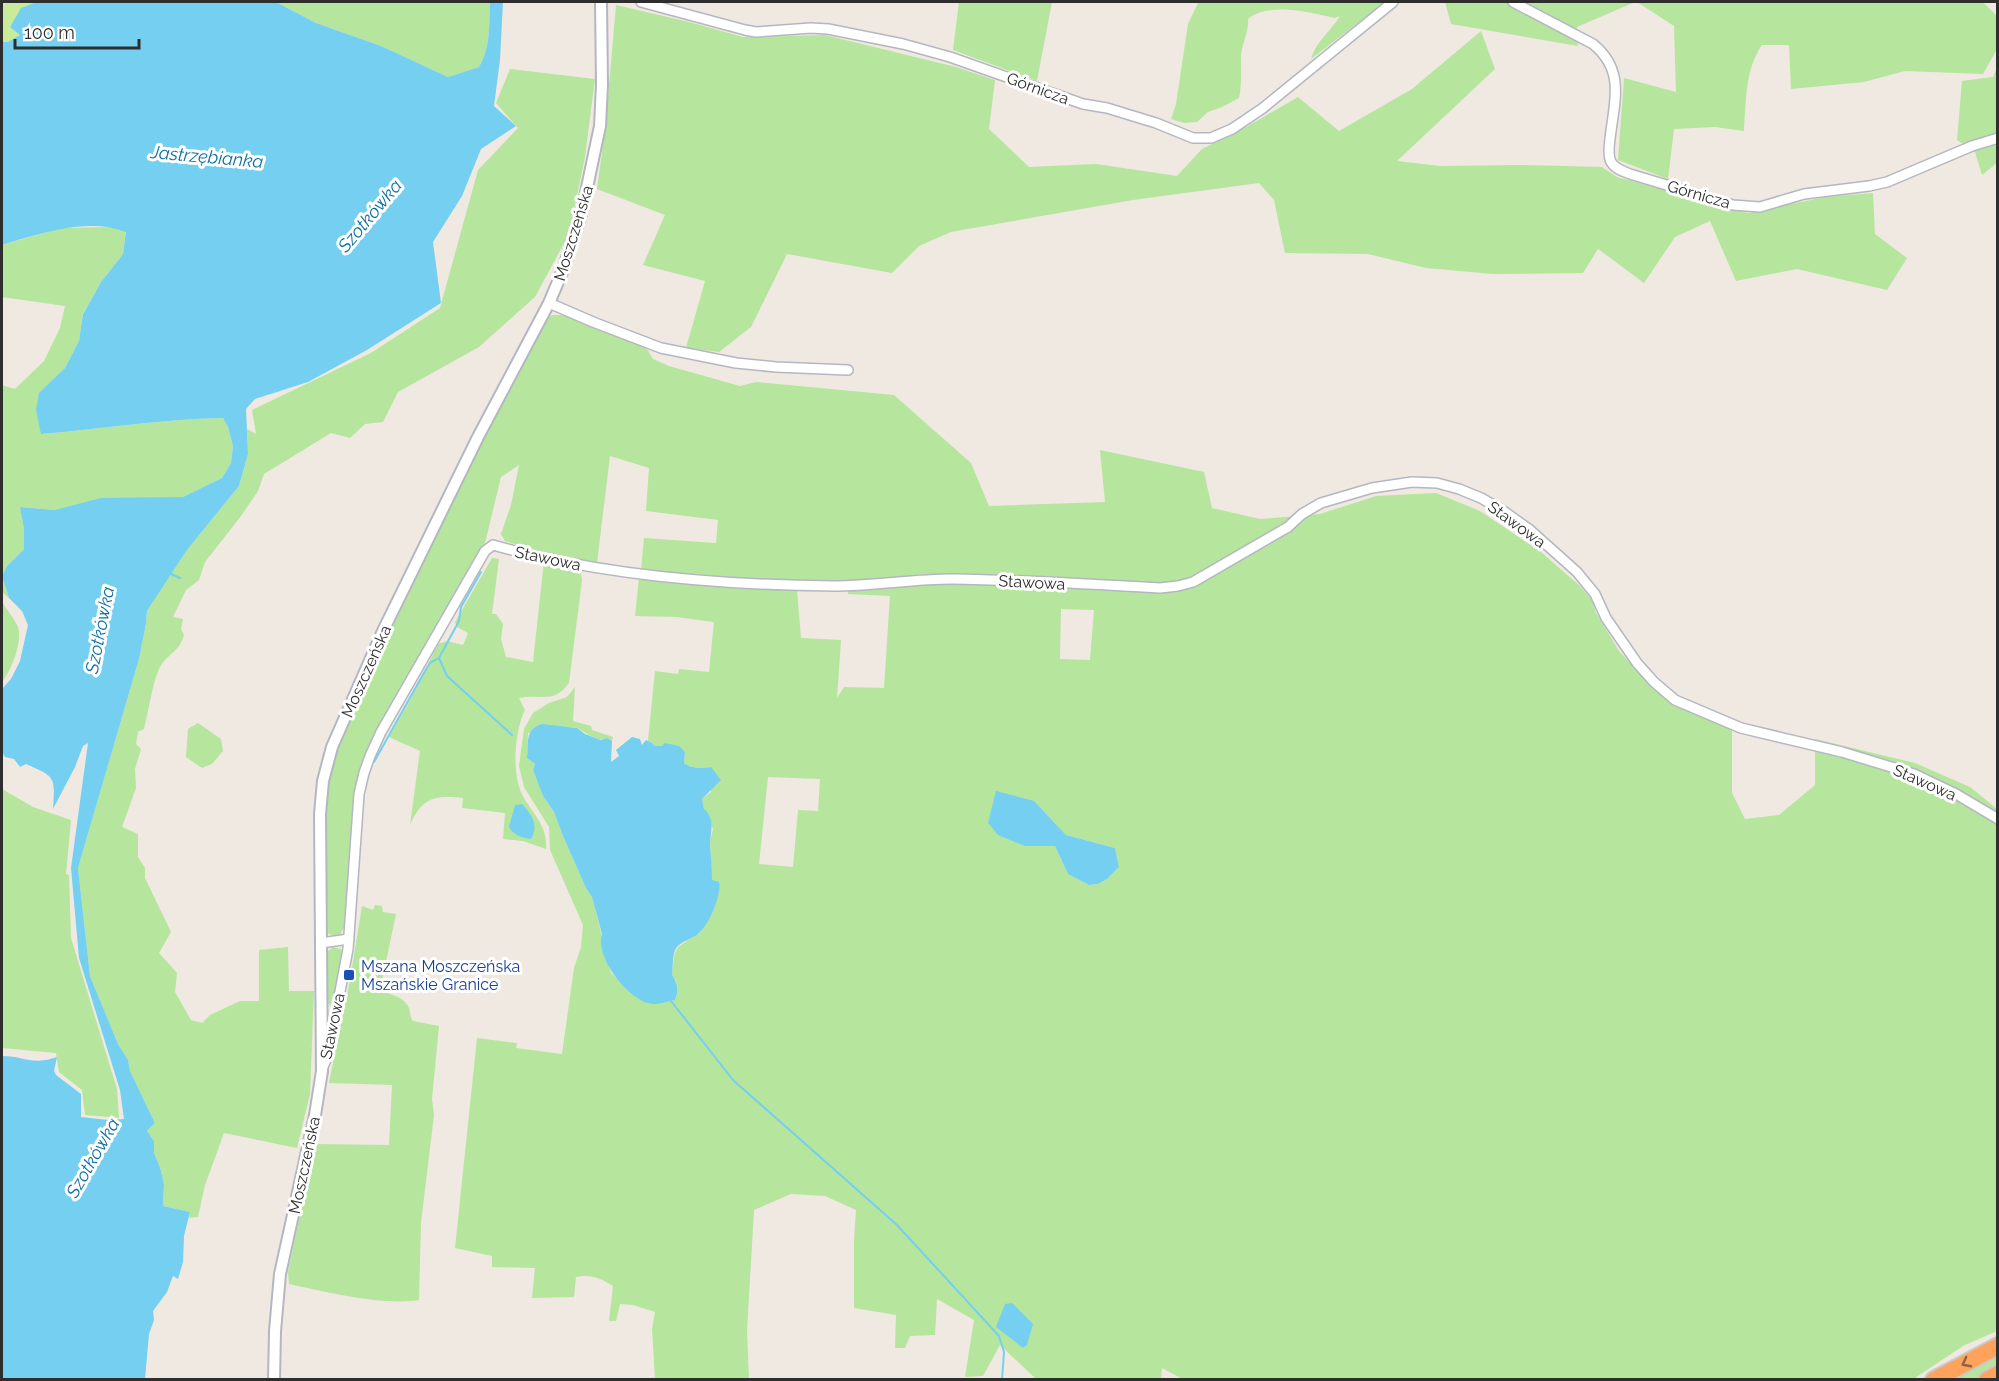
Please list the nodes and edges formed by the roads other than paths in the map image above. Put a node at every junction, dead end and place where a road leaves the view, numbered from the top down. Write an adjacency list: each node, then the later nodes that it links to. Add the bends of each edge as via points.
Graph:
1 (601, 2): 6 (street, Moszczeńska, via 600,126 582,211)
2 (640, 2): 3 (street, Górnicza, via 756,32 828,29 903,44 1201,139 1220,136 1263,108)
3 (1393, 2)
4 (1513, 2): 5 (street, Górnicza, via 1593,44 1610,61 1615,83 1609,159 1614,166 1733,205 1760,207 1804,194 1887,182)
5 (1998, 138)
6 (549, 303): 7 (street, via 661,348 746,364); 10 (street, Moszczeńska, via 473,446 383,631 332,747 321,805)
7 (848, 370)
8 (1998, 819): 9 (street, Stawowa, via 1914,774 1741,728 1674,700 1637,663 1577,572 1502,510 1481,498 1437,483 1372,488 1321,503 1288,527 1193,582 1160,588 948,579 836,586 716,580 586,567 493,545 485,551 370,756 359,794)
9 (349, 939): 10 (street); 11 (street, Stawowa)
10 (321, 943): 11 (street, Moszczeńska)
11 (322, 1071): 14 (street, Moszczeńska, via 280,1274)
12 (1998, 1346): 15 (highway, one-way to 15)
13 (1998, 1374): 16 (highway)
14 (274, 1380)
15 (1934, 1380)
16 (1987, 1380)

